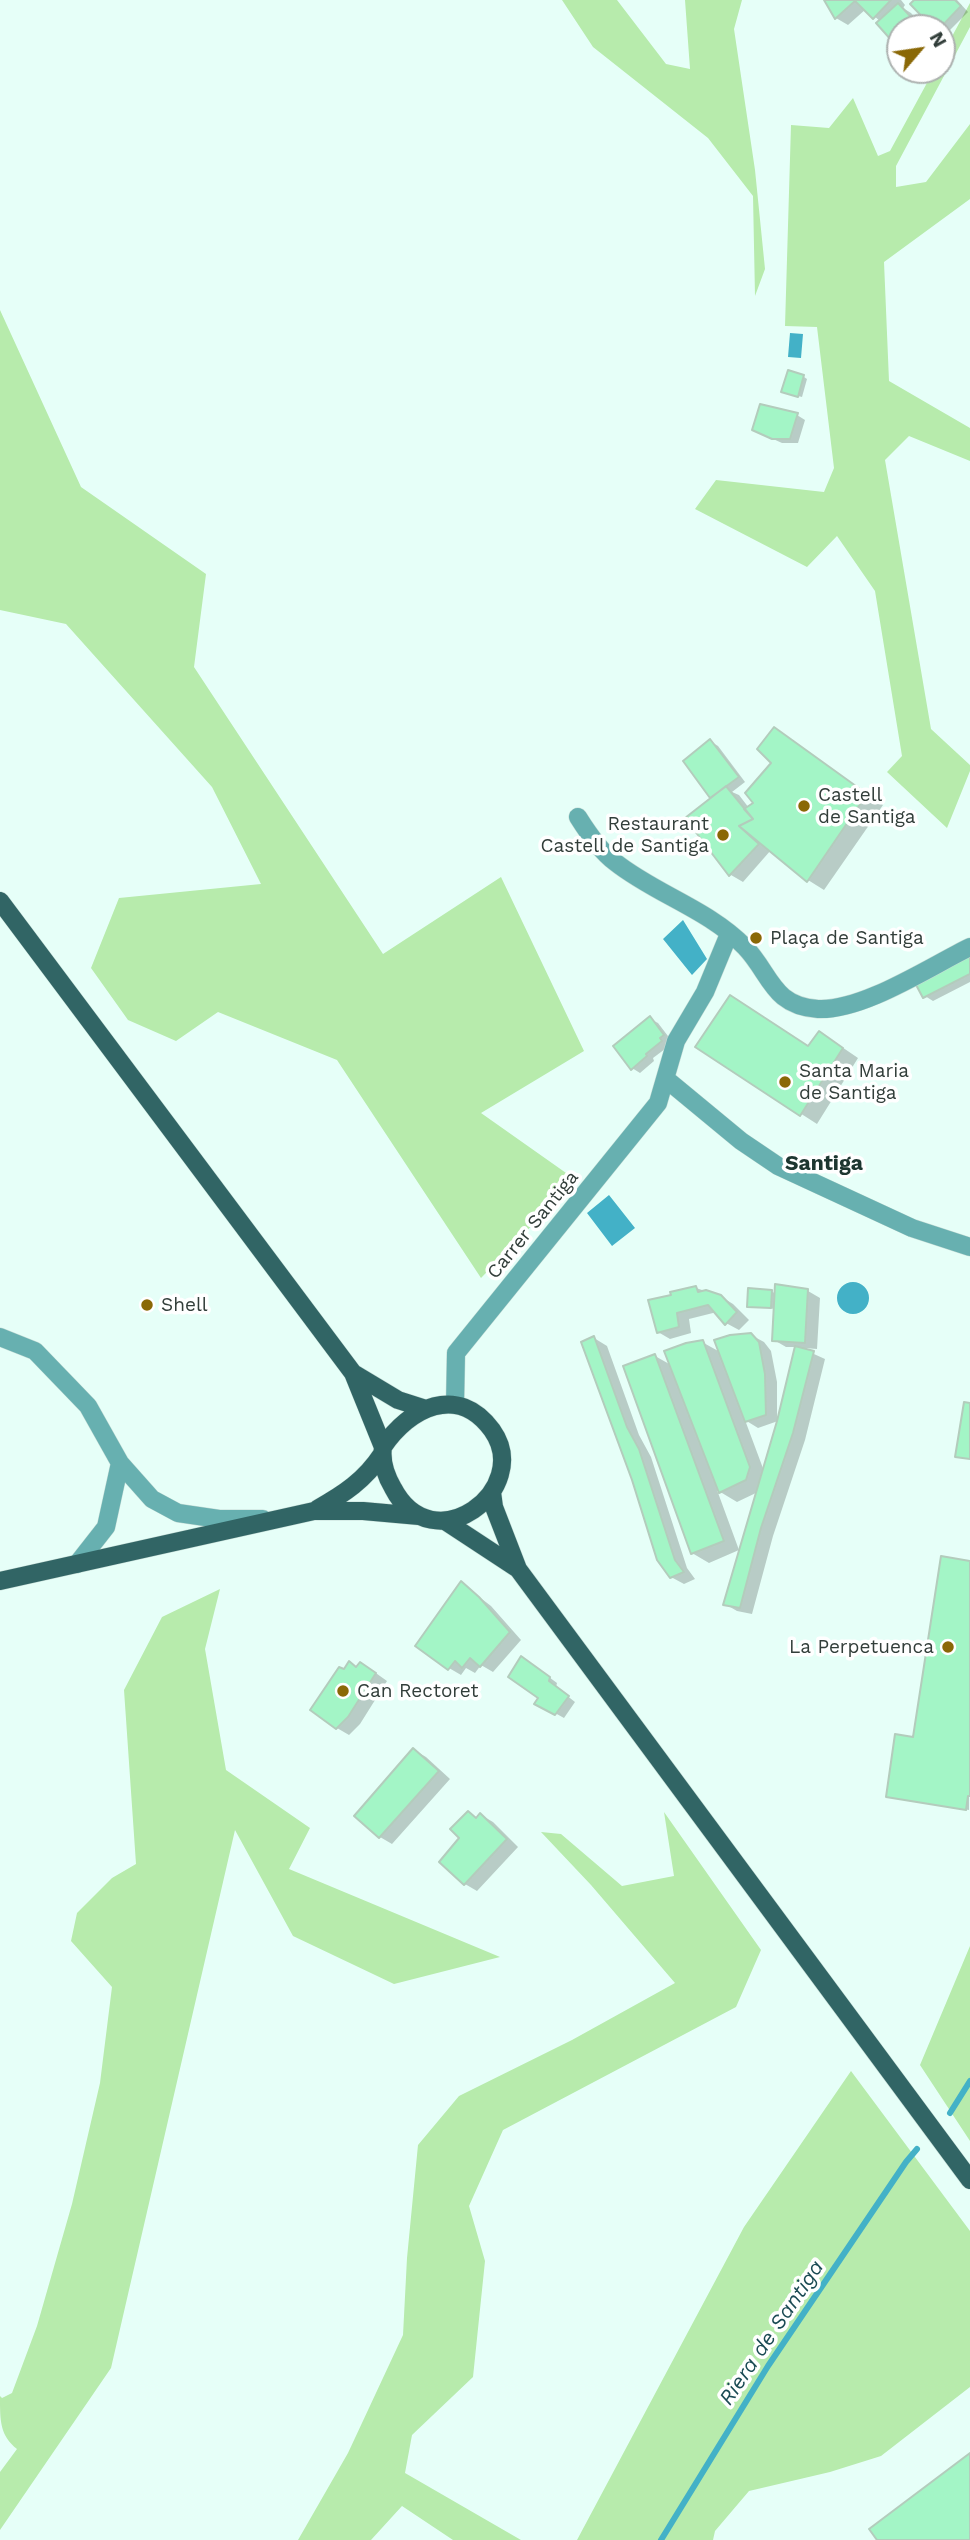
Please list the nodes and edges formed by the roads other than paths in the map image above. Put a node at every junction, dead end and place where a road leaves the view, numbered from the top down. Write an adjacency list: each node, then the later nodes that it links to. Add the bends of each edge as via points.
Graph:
1 (578, 817): 3 (street, via 614,862)
2 (0, 901): 8 (main road)
3 (729, 934): 4 (street, via 756,960 773,989 790,1002 821,1009 867,999); 5 (street, Carrer Santiga, via 705,992 676,1041)
4 (970, 947)
5 (666, 1079): 6 (street, via 778,1166 912,1228); 9 (street, Carrer Santiga, via 658,1103 456,1353)
6 (970, 1247)
7 (0, 1337): 12 (street, via 35,1351 88,1406)
8 (353, 1373): 10 (main road); 11 (main road)
9 (455, 1405): 10 (main road); 13 (main road, via 476,1414 500,1448 500,1472)
10 (424, 1408): 11 (main road, via 394,1432)
11 (383, 1451): 14 (main road, via 359,1482); 15 (main road, via 388,1480)
12 (120, 1463): 16 (street, via 152,1499 178,1513); 18 (street, via 106,1527)
13 (492, 1492): 17 (main road, via 474,1511); 19 (main road)
14 (314, 1511): 15 (main road); 16 (main road)
15 (419, 1516): 17 (main road)
16 (280, 1519): 18 (main road)
17 (445, 1521): 19 (main road)
18 (77, 1564): 20 (main road)
19 (518, 1569): 21 (main road)
20 (0, 1581)
21 (970, 2180)

